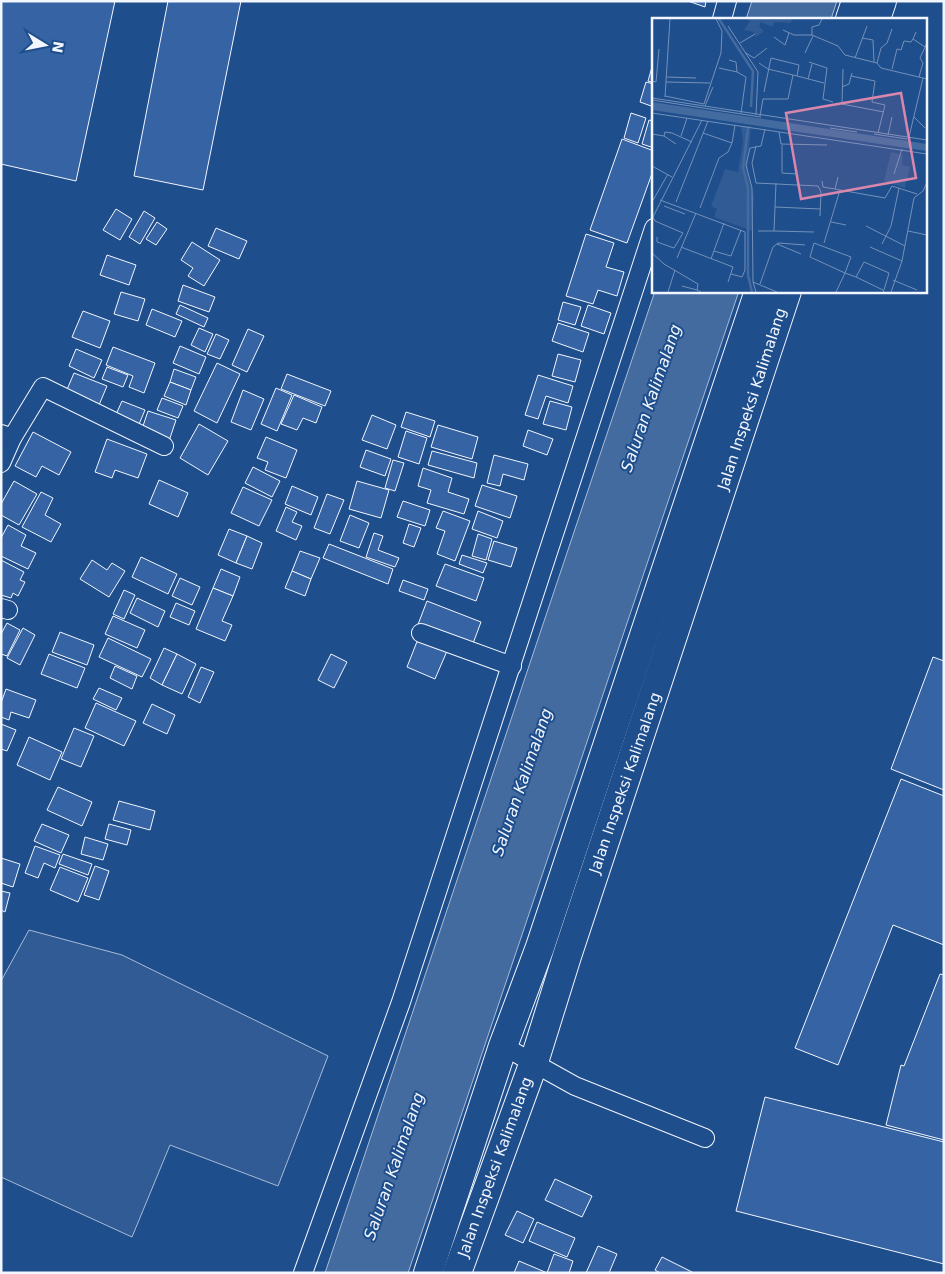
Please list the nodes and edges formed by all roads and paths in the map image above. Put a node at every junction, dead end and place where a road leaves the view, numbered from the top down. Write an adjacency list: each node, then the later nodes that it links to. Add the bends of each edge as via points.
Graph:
1 (728, 1): 4 (street)
2 (856, 1): 5 (main road)
3 (882, 1): 6 (main road)
4 (722, 18)
5 (850, 18)
6 (876, 18)
7 (652, 234): 16 (street)
8 (759, 292): 13 (main road, Jalan Inspeksi Kalimalang)
9 (787, 292): 14 (main road, Jalan Inspeksi Kalimalang)
10 (7, 436): 11 (street, via 43,387); 12 (street)
11 (164, 446)
12 (1, 463)
13 (675, 540): 14 (main road); 17 (main road, Jalan Inspeksi Kalimalang, via 540,947)
14 (702, 553): 18 (main road, Jalan Inspeksi Kalimalang, via 566,956)
15 (420, 633): 16 (street)
16 (512, 666): 21 (street, via 397,1011)
17 (503, 1046): 18 (street); 20 (main road, Jalan Inspeksi Kalimalang)
18 (534, 1062): 19 (street, via 575,1086); 22 (main road, Jalan Inspeksi Kalimalang)
19 (705, 1138)
20 (435, 1272)
21 (303, 1273)
22 (457, 1273)

